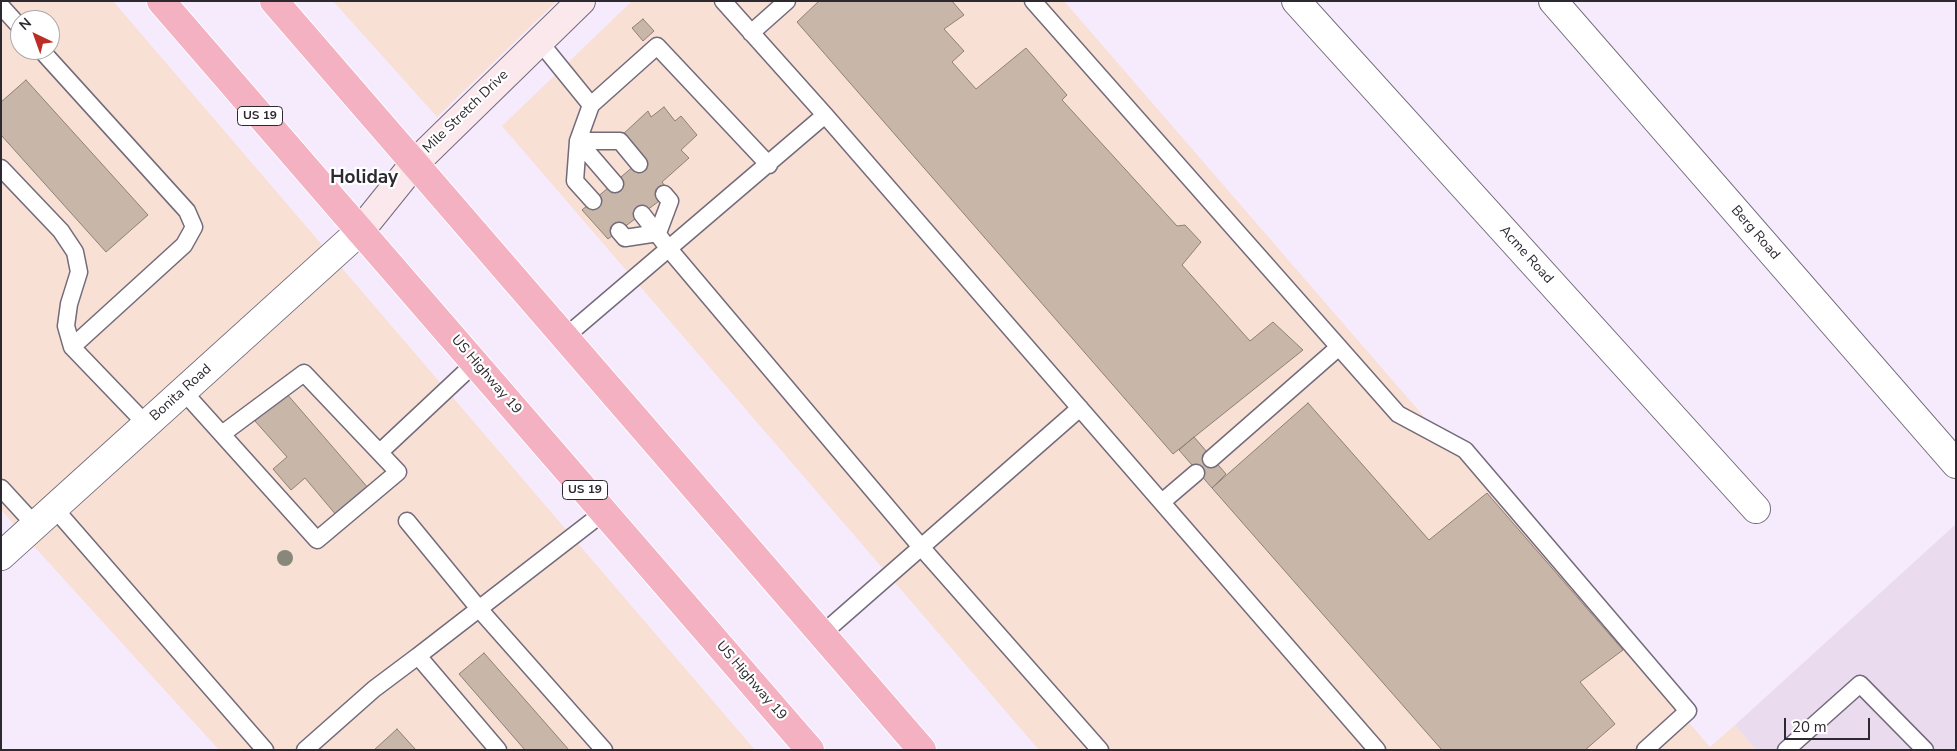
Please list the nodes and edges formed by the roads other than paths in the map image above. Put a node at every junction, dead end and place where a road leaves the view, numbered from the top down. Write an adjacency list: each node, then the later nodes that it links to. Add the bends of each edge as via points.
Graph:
1 (161, 1): 25 (highway, US Highway 19 / US 19)
2 (274, 1): 17 (highway)
3 (581, 1): 12 (street, Mile Stretch Drive)
4 (723, 1): 11 (lane)
5 (787, 1): 11 (lane)
6 (1033, 1): 31 (lane)
7 (1296, 1): 43 (street, Acme Road)
8 (1553, 1): 39 (street, Berg Road)
9 (1, 6): 10 (lane)
10 (10, 16)
11 (751, 33): 15 (lane)
12 (539, 42): 14 (lane); 17 (street, Mile Stretch Drive)
13 (50, 60): 30 (lane, via 187,212 194,227 184,245)
14 (591, 105): 16 (lane); 19 (lane, via 657,46)
15 (826, 115): 19 (lane); 34 (lane)
16 (578, 141): 18 (lane, via 620,141); 21 (lane); 23 (lane, via 575,181)
17 (414, 164): 25 (street, Mile Stretch Drive); 29 (highway)
18 (639, 164)
19 (769, 165): 28 (lane)
20 (1, 168): 30 (lane, via 60,231 75,252 79,272 66,326)
21 (615, 184)
22 (664, 194): 27 (lane, via 670,200)
23 (593, 201)
24 (642, 214): 27 (lane)
25 (360, 231): 32 (highway, US Highway 19 / US 19); 33 (street, Bonita Road)
26 (619, 231): 27 (lane, via 625,238)
27 (658, 233): 28 (lane)
28 (669, 250): 29 (lane); 47 (lane)
29 (565, 337): 50 (highway)
30 (72, 347): 35 (lane)
31 (1339, 347): 38 (lane); 60 (lane, via 1398,414 1465,450 1688,711)
32 (475, 363): 37 (lane); 44 (highway, US Highway 19 / US 19)
33 (183, 391): 35 (street, Bonita Road); 36 (lane)
34 (1080, 408): 42 (lane); 47 (lane)
35 (146, 424): 45 (street, Bonita Road)
36 (222, 434): 37 (lane, via 304,373); 37 (lane, via 316,540 398,472)
37 (380, 452)
38 (1211, 459)
39 (1956, 464)
40 (1196, 472): 42 (lane)
41 (1, 488): 45 (lane)
42 (1162, 502): 59 (lane)
43 (1756, 509)
44 (604, 512): 49 (lane); 56 (highway, US Highway 19 / US 19)
45 (45, 517): 48 (street, Bonita Road); 52 (lane)
46 (407, 521): 49 (lane)
47 (921, 546): 50 (lane); 58 (lane)
48 (1, 556)
49 (480, 610): 51 (lane); 55 (lane)
50 (822, 634): 57 (highway)
51 (418, 656): 53 (lane, via 374,689); 54 (lane)
52 (265, 750)
53 (305, 750)
54 (498, 750)
55 (604, 750)
56 (810, 750)
57 (922, 750)
58 (1100, 750)
59 (1377, 750)
60 (1645, 750)
61 (1786, 750): 62 (lane, via 1860,684)
62 (1926, 750)

